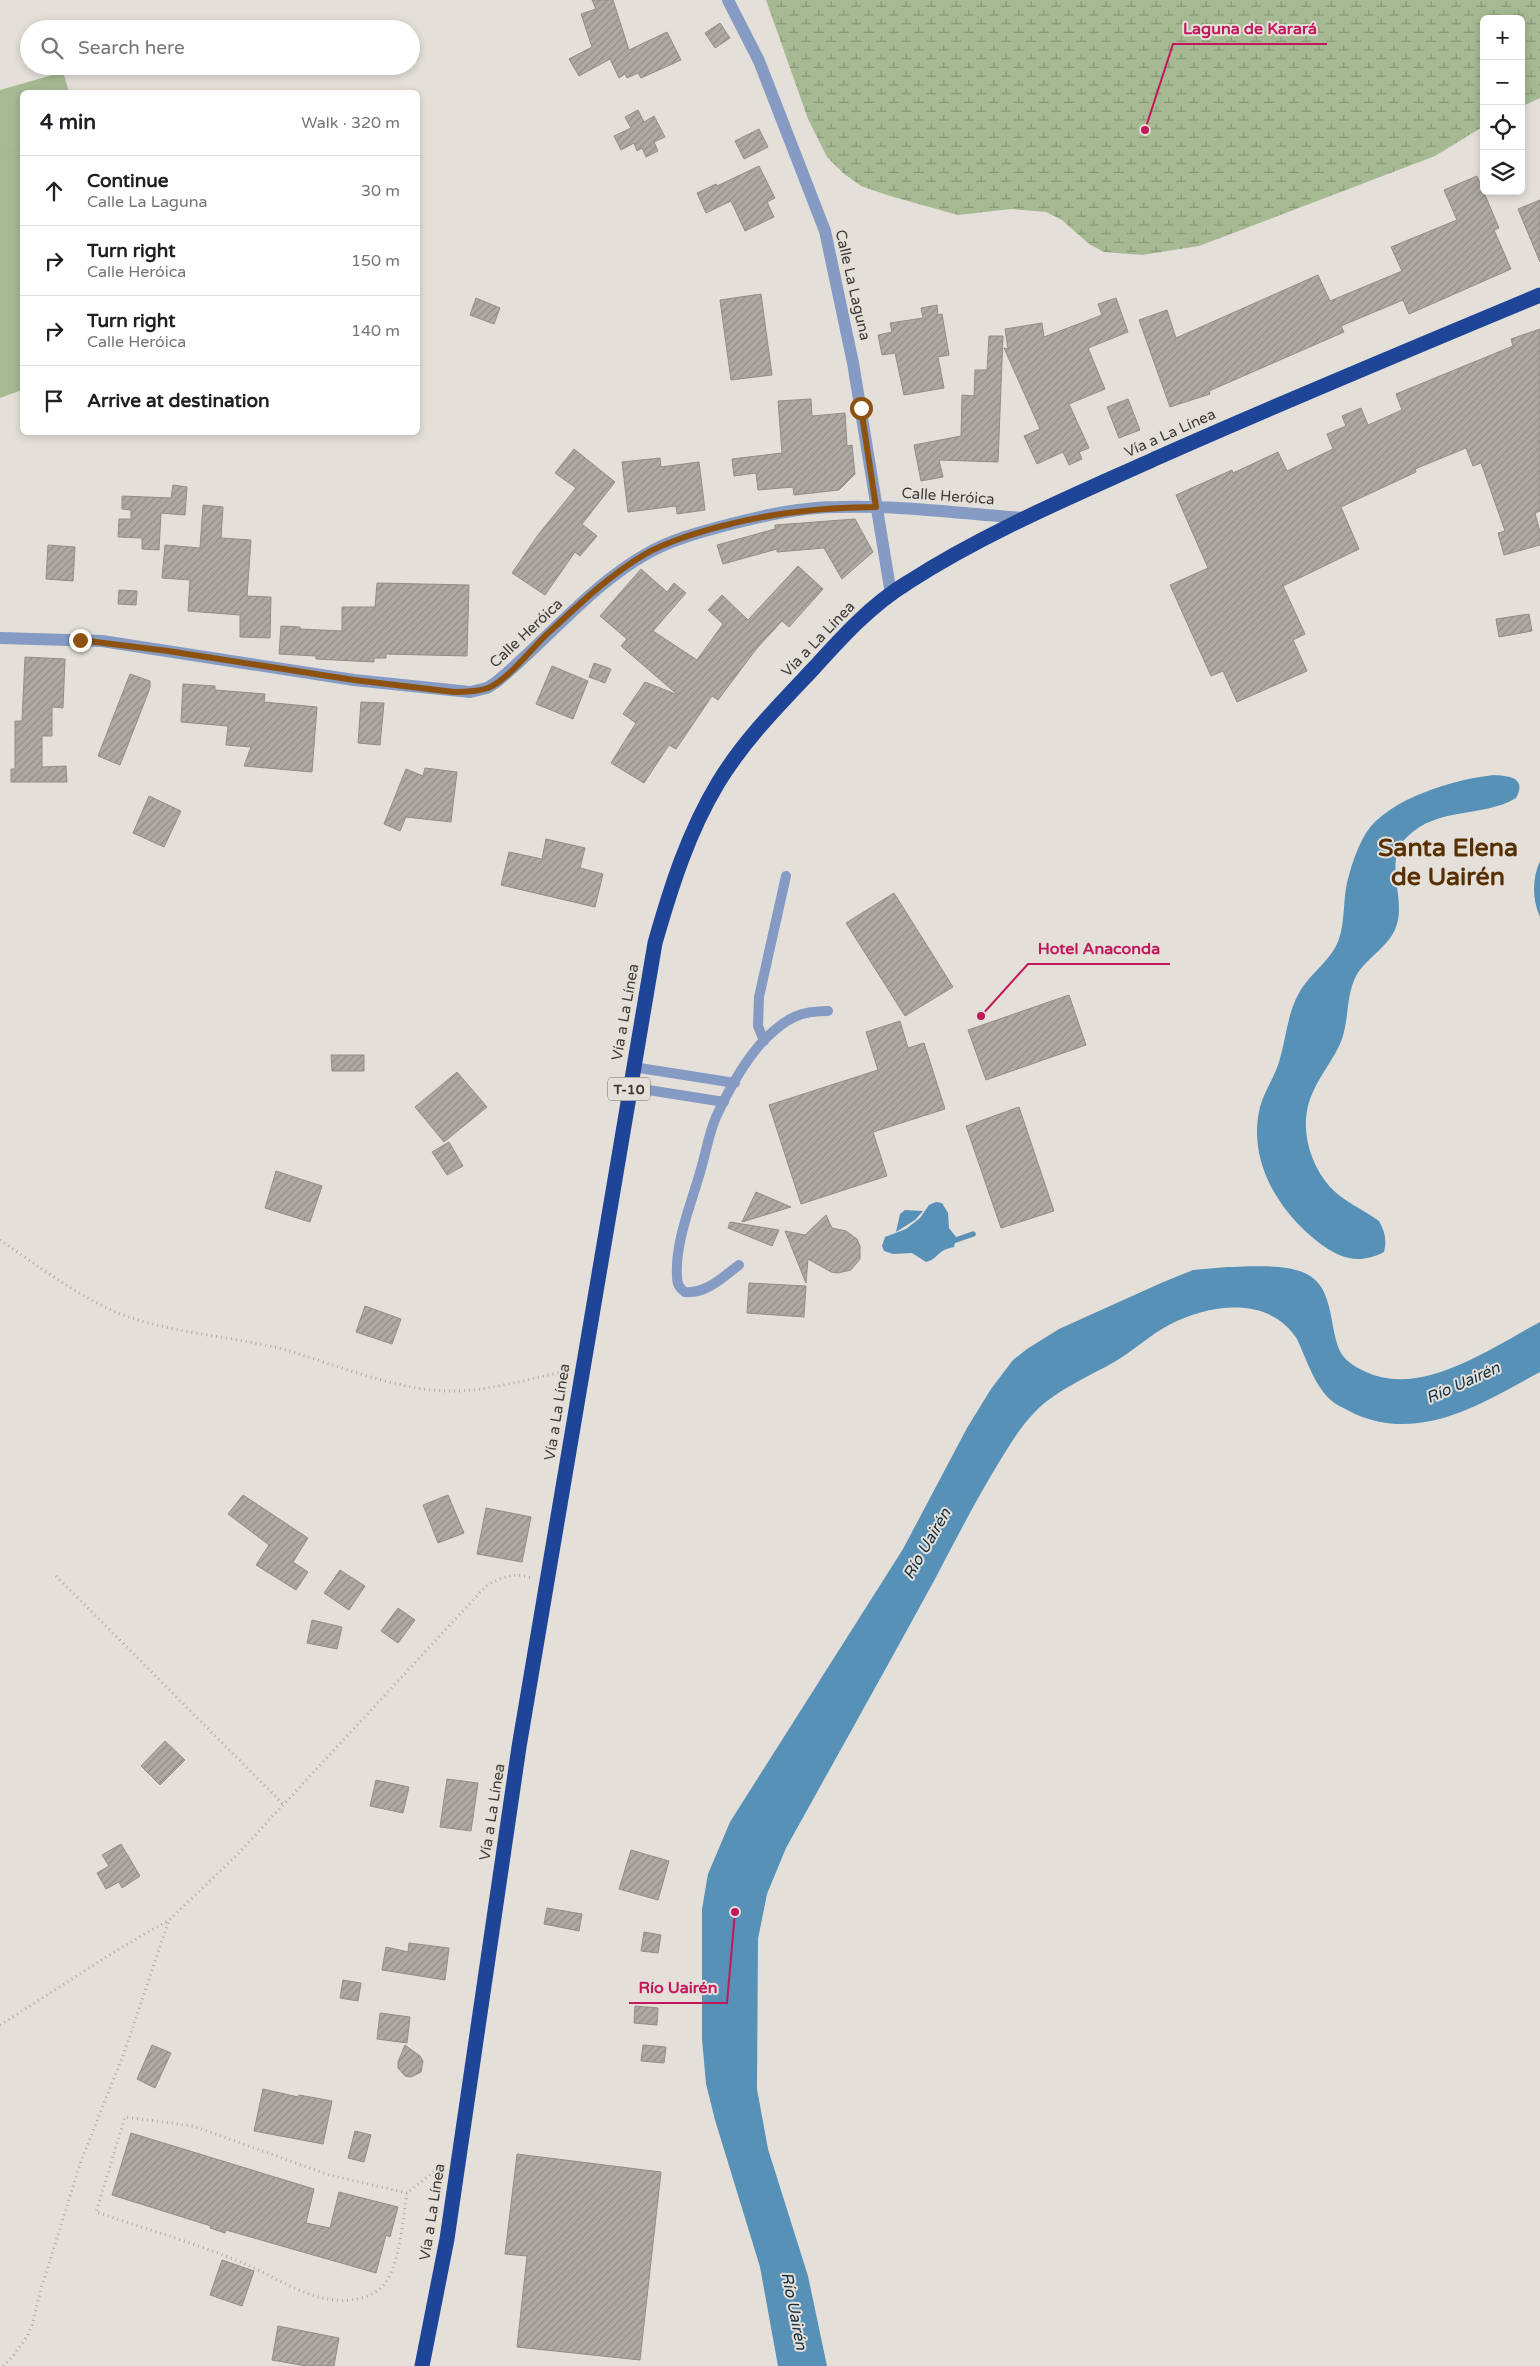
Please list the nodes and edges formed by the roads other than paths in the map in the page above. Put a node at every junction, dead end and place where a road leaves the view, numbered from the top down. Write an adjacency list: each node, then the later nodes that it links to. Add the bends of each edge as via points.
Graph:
1 (728, 0): 3 (street, Calle La Laguna, via 758,61 825,231 844,314)
2 (1540, 295): 4 (highway, Vía a La Línea / T-10, via 1258,413)
3 (876, 507): 4 (street, Calle Heróica); 5 (street, Calle La Laguna); 6 (street, Calle Heróica, via 838,507 771,514 673,541 648,553 594,591 496,683 470,692 354,680 102,641)
4 (1024, 518): 5 (highway, Vía a La Línea / T-10, via 958,552)
5 (890, 594): 10 (highway, Vía a La Línea / T-10, via 839,640 760,726 714,790 674,877 655,943)
6 (0, 638)
7 (786, 876): 9 (lane, via 759,998 758,1026)
8 (828, 1011): 9 (lane, via 796,1015)
9 (764, 1041): 11 (lane)
10 (633, 1067): 11 (lane); 12 (highway, Vía a La Línea / T-10)
11 (735, 1082): 13 (lane)
12 (629, 1087): 13 (lane); 15 (highway, Vía a La Línea / T-10, via 546,1582 447,2239)
13 (724, 1102): 14 (lane, via 715,1120 682,1237 677,1282 685,1292 699,1291)
14 (739, 1265)
15 (422, 2366)

